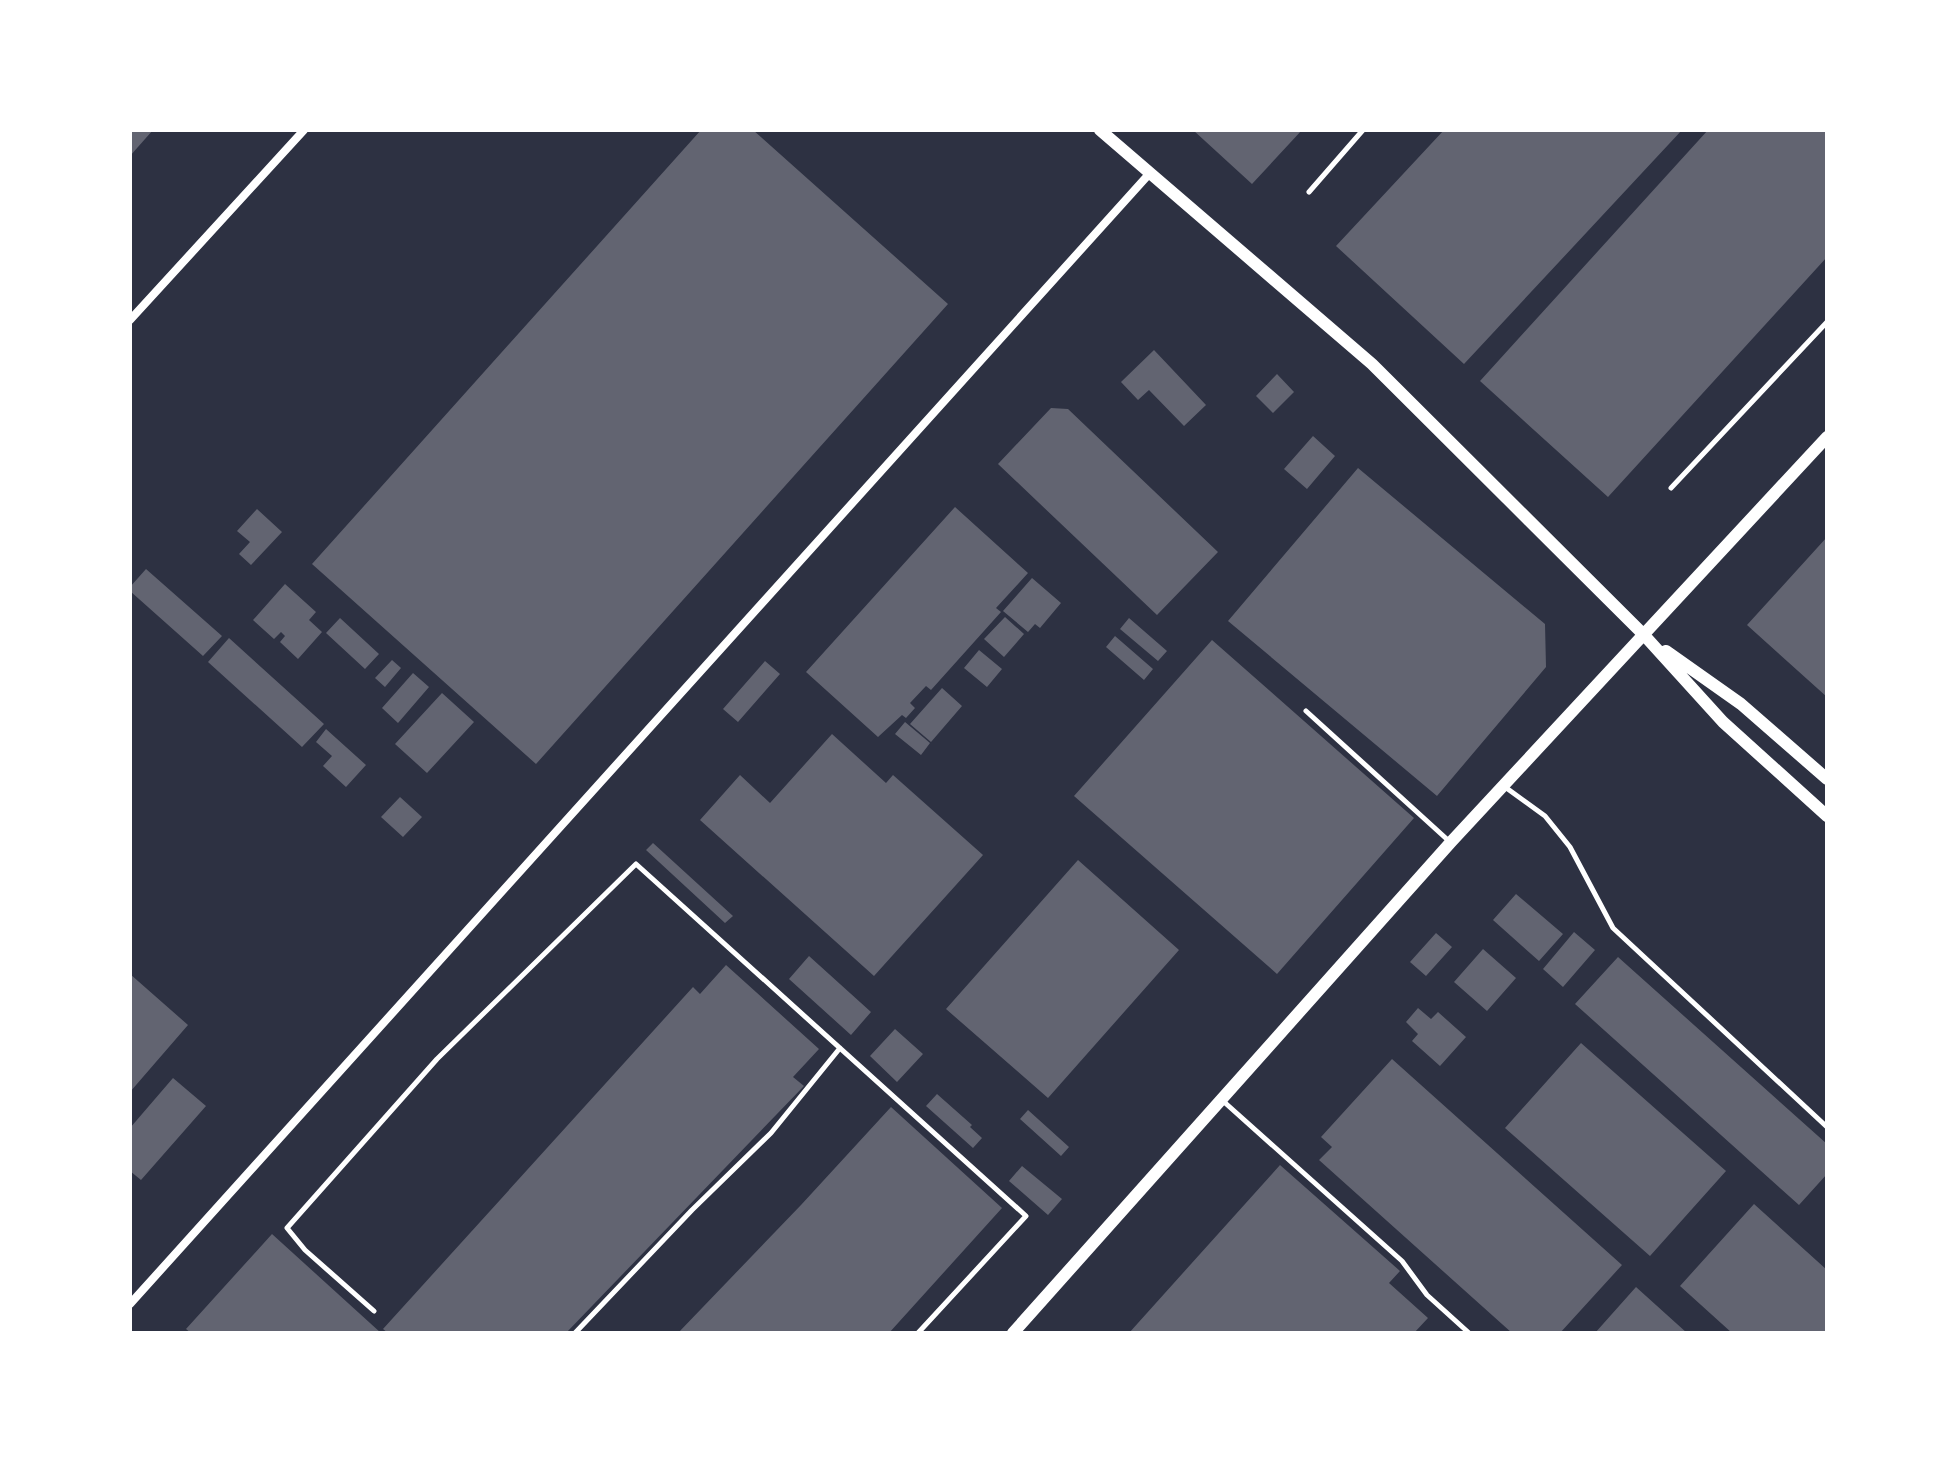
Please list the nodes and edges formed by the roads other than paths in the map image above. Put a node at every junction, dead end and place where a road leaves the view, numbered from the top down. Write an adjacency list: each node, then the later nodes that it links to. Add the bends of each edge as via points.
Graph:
1 (304, 130): 6 (street)
2 (1100, 130): 4 (street)
3 (1363, 130): 5 (lane)
4 (1150, 173): 10 (street, via 1372,364); 19 (street)
5 (1309, 192)
6 (130, 320)
7 (1827, 322): 9 (lane)
8 (1827, 437): 10 (street)
9 (1671, 488)
10 (1644, 635): 12 (street, via 1741,704); 13 (street); 14 (street, via 1723,722)
11 (1306, 711): 15 (lane)
12 (1827, 779)
13 (1505, 787): 15 (street); 18 (lane, via 1545,816 1570,847 1613,928)
14 (1827, 816)
15 (1451, 842): 17 (street)
16 (840, 1048): 20 (lane, via 636,864 437,1059 287,1228); 21 (lane, via 771,1133); 22 (lane, via 1026,1216)
17 (1221, 1100): 23 (street); 24 (lane, via 1402,1261 1427,1295)
18 (1827, 1127)
19 (130, 1304)
20 (374, 1311)
21 (575, 1333)
22 (918, 1333)
23 (1013, 1333)
24 (1469, 1333)

